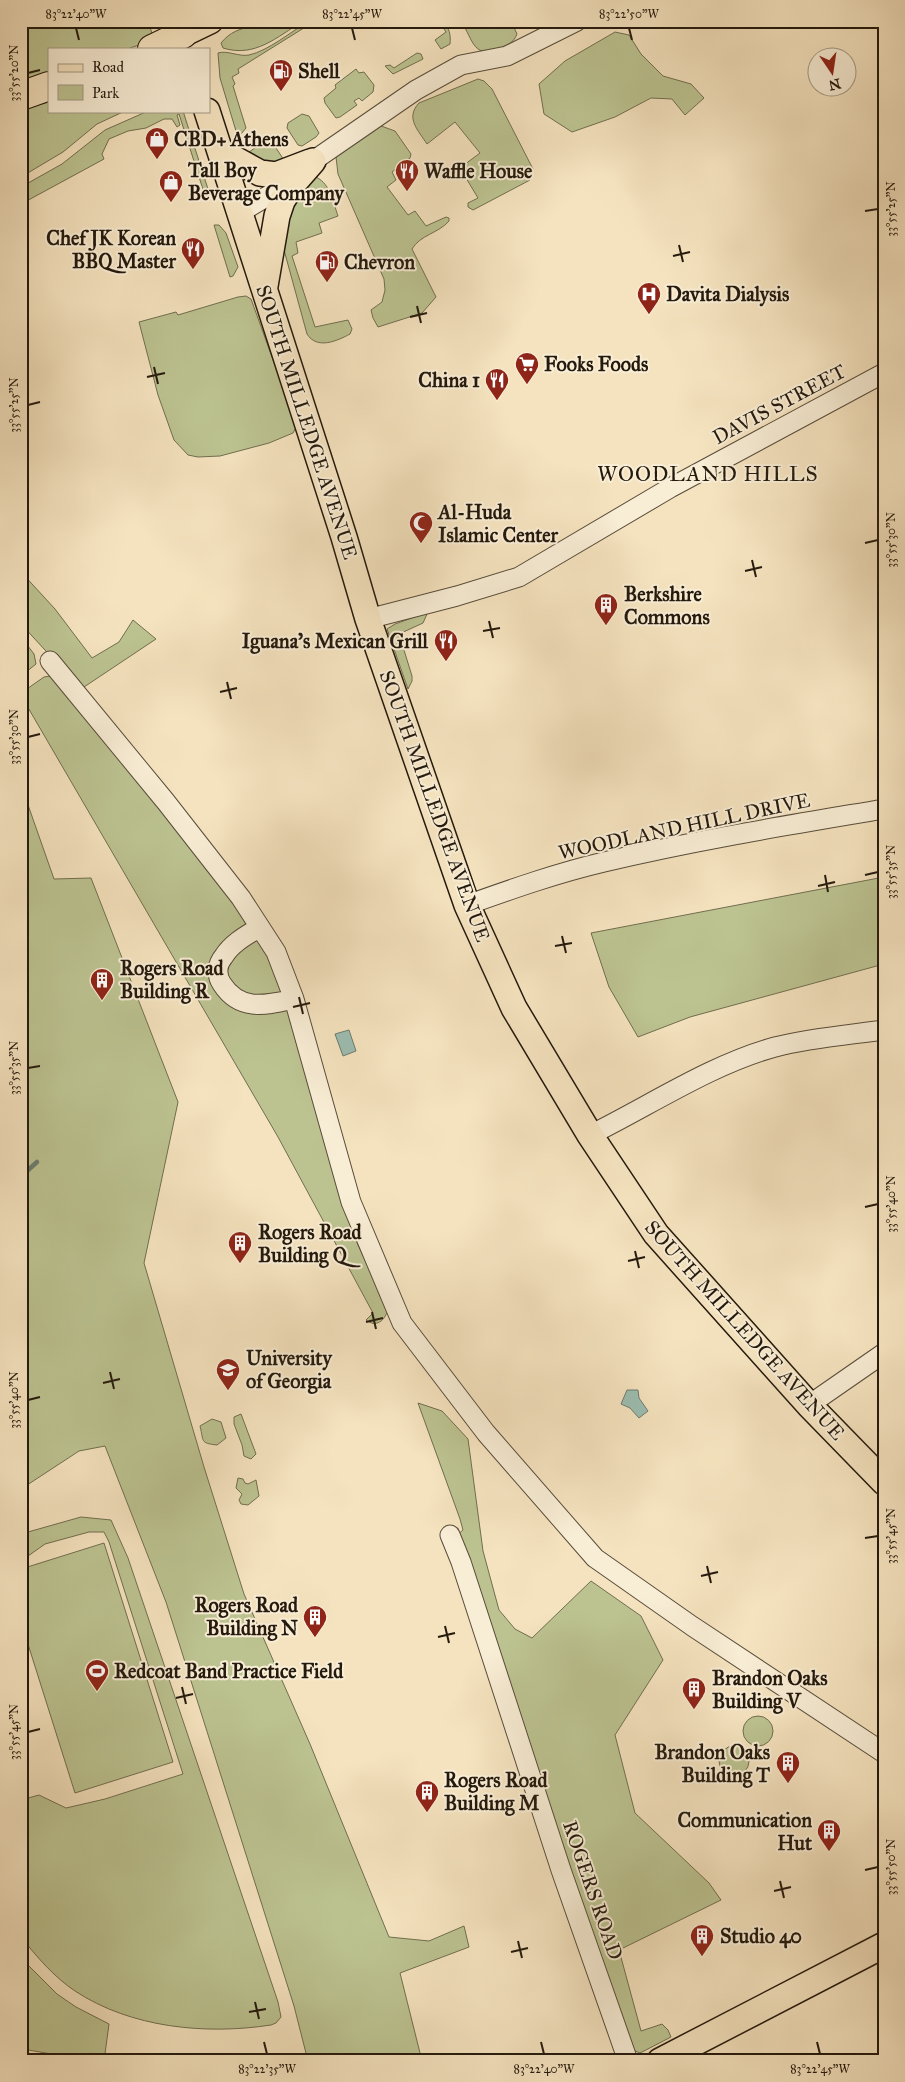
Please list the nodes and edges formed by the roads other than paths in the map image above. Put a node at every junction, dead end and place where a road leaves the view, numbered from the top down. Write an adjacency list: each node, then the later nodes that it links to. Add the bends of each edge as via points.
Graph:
1 (210, 21): 3 (main road)
2 (577, 21): 9 (street, via 507,56 461,65 400,100)
3 (184, 35): 4 (highway)
4 (154, 48)
5 (48, 86): 6 (highway)
6 (21, 96)
7 (207, 112): 8 (main road, SOUTH MILLEDGE AVENUE)
8 (220, 151): 9 (main road, via 260,173 276,175); 10 (main road, SOUTH MILLEDGE AVENUE)
9 (313, 161): 10 (street, via 271,194); 11 (main road, via 282,201)
10 (241, 212): 11 (main road, SOUTH MILLEDGE AVENUE)
11 (264, 288): 13 (main road, SOUTH MILLEDGE AVENUE)
12 (884, 373): 13 (street, DAVIS STREET, via 670,488 519,577)
13 (368, 619): 16 (main road, SOUTH MILLEDGE AVENUE)
14 (50, 661): 17 (street, via 166,802)
15 (884, 809): 16 (street, WOODLAND HILL DRIVE, via 603,862)
16 (466, 905): 20 (main road, SOUTH MILLEDGE AVENUE, via 514,1008)
17 (260, 927): 18 (street, via 276,952); 18 (street, via 230,948 223,957 218,968 219,980 234,998 246,1003 266,1005)
18 (294, 999): 25 (street, via 351,1202 402,1323 486,1433 595,1558 700,1632)
19 (884, 1030): 20 (street, via 775,1048 724,1066)
20 (590, 1135): 22 (main road, SOUTH MILLEDGE AVENUE, via 656,1234)
21 (884, 1353): 22 (street)
22 (809, 1405): 23 (main road, SOUTH MILLEDGE AVENUE)
23 (884, 1482)
24 (450, 1534): 27 (street, ROGERS ROAD)
25 (884, 1753)
26 (884, 1945): 28 (main road)
27 (628, 2061)
28 (660, 2061)

